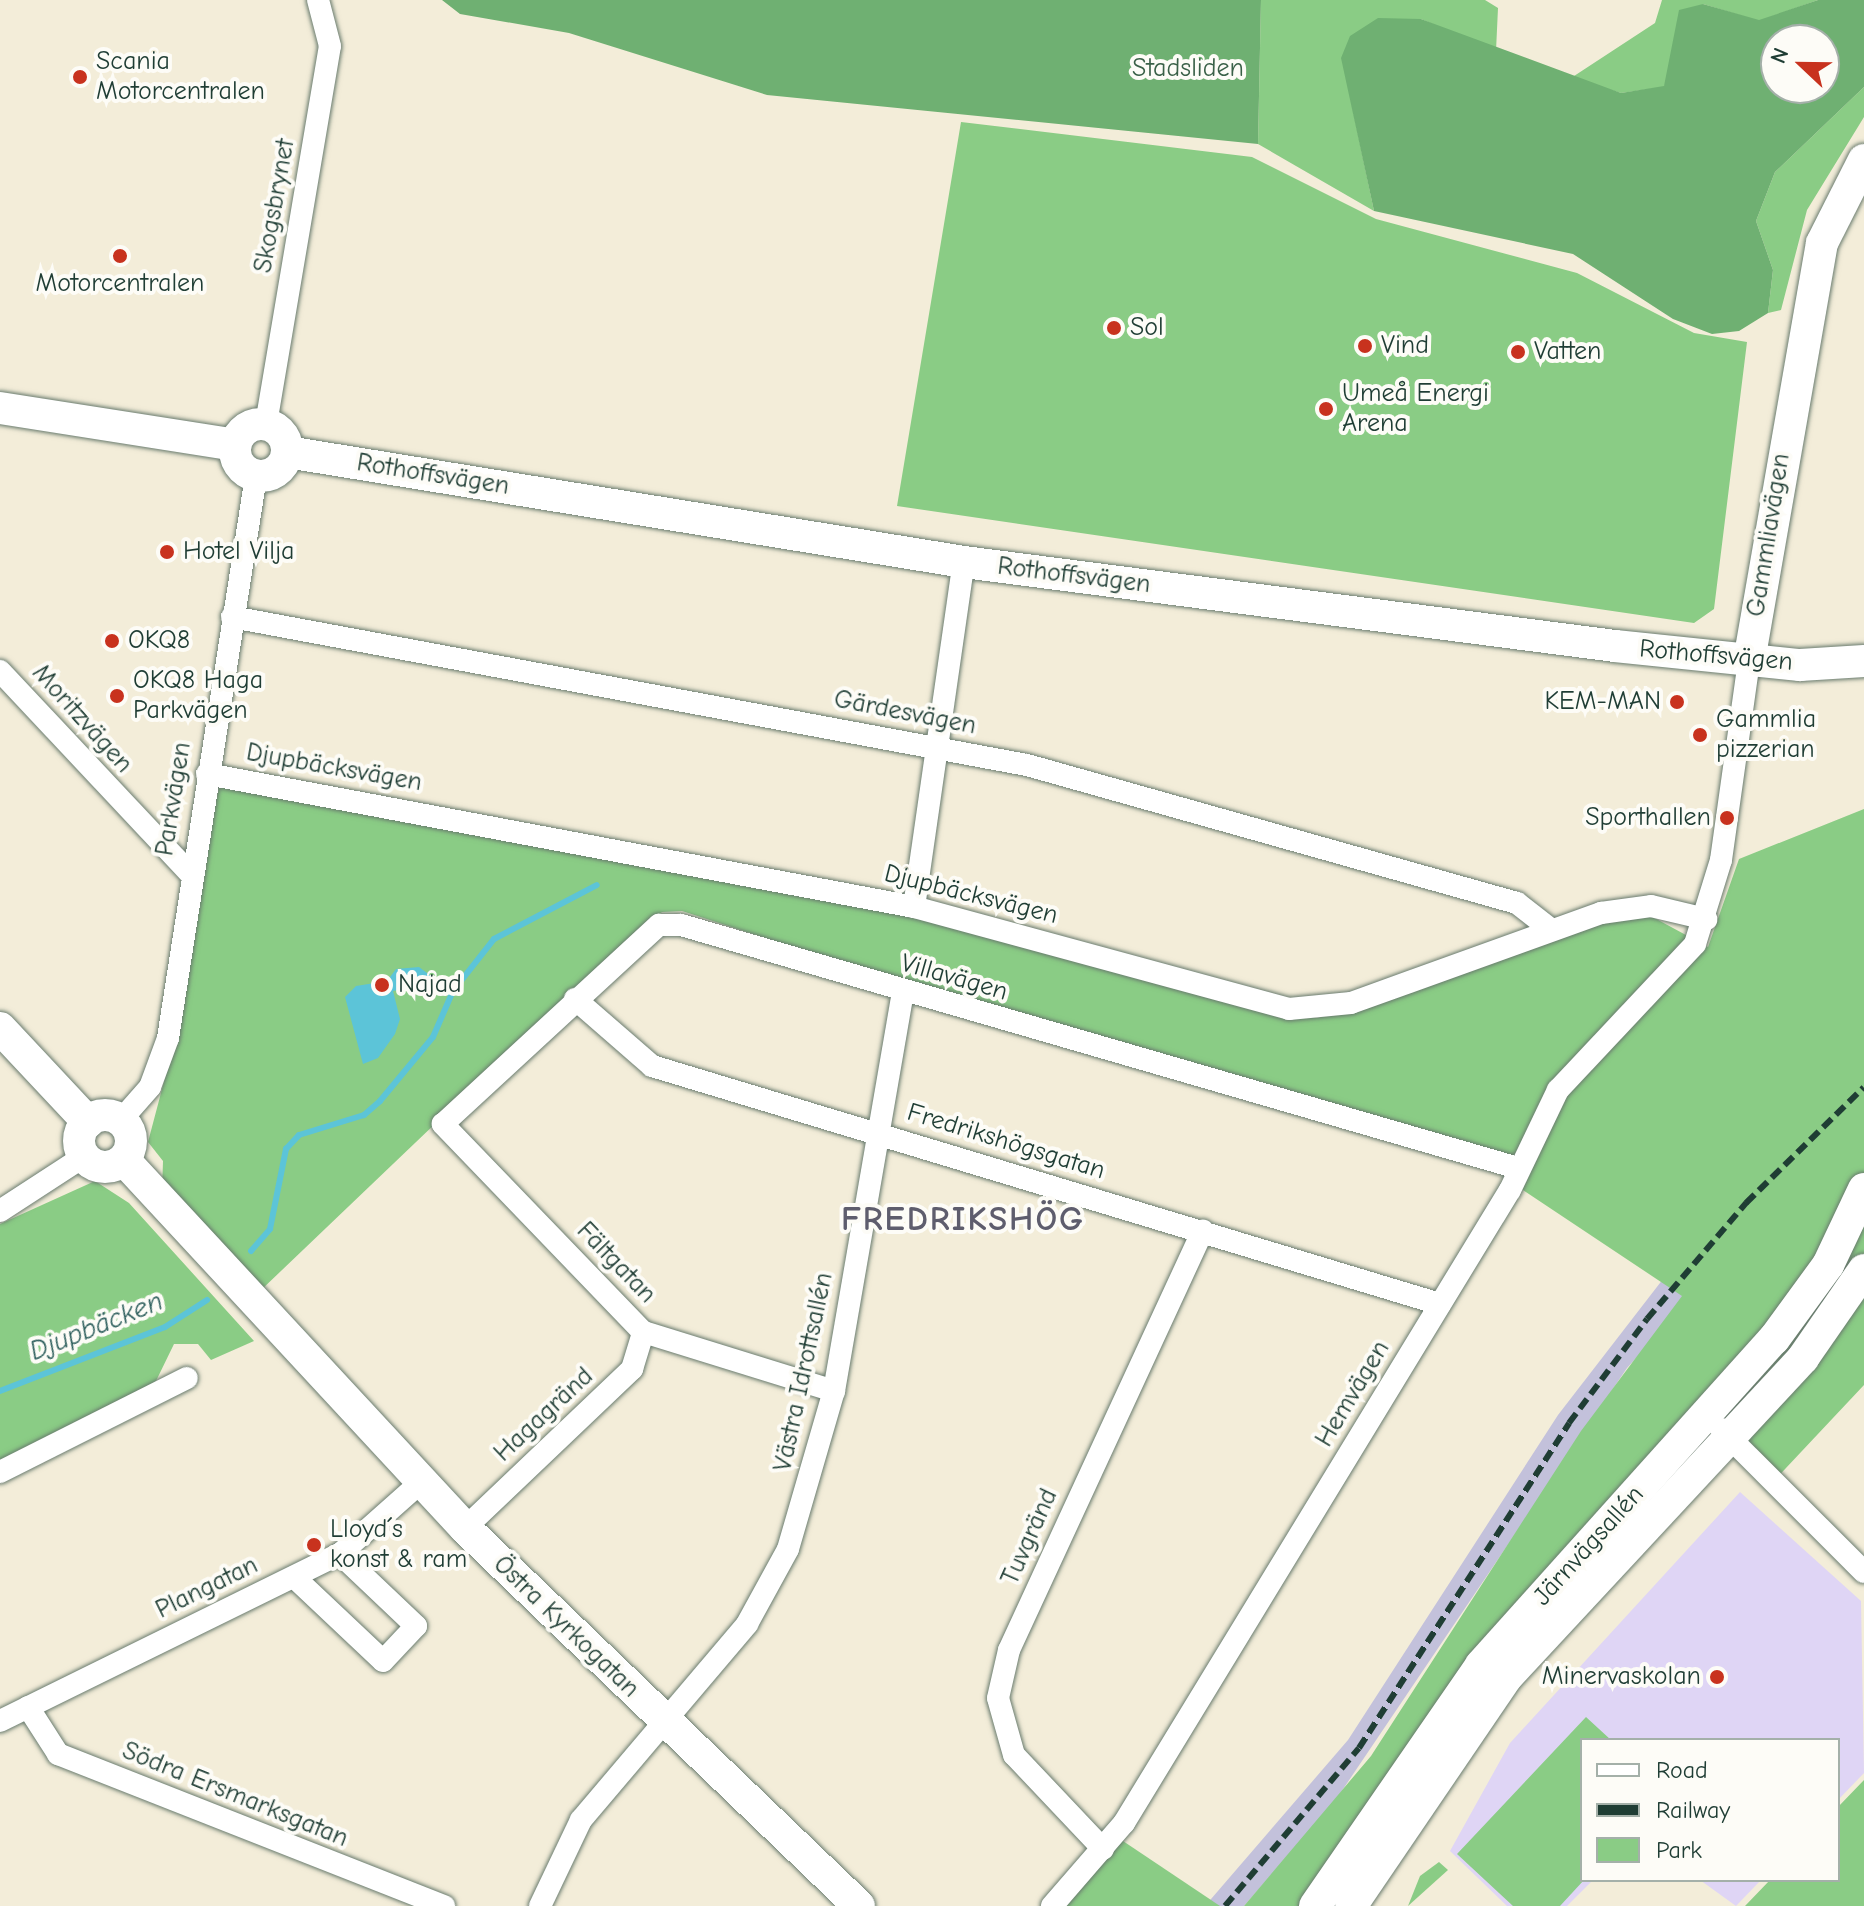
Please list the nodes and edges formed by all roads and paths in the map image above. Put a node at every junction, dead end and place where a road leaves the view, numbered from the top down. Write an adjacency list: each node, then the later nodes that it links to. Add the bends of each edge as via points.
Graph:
1 (318, 0): 4 (street, Skogsbrynet, via 330,46)
2 (1864, 160): 10 (street, Gammliavägen, via 1822,243)
3 (0, 408): 5 (street)
4 (266, 424): 5 (street, via 245,429); 6 (street, via 283,435)
5 (235, 445): 7 (street, via 242,467)
6 (287, 452): 7 (street, via 276,471); 8 (street, Rothoffsvägen)
7 (256, 476): 9 (street, Parkvägen)
8 (964, 562): 10 (street, Rothoffsvägen); 13 (street)
9 (232, 617): 13 (street, Gärdesvägen); 14 (street, Parkvägen)
10 (1749, 661): 11 (street, Rothoffsvägen); 17 (street, Gammliavägen)
11 (1864, 661)
12 (0, 671): 15 (street, Moritzvägen)
13 (937, 748): 16 (street); 18 (street, Gärdesvägen, via 1027,765 1517,903)
14 (207, 774): 15 (street, Parkvägen); 16 (street, Djupbäcksvägen)
15 (190, 873): 22 (street, Parkvägen, via 168,1038 150,1087)
16 (914, 907): 18 (street, Djupbäcksvägen, via 1317,1011)
17 (1706, 919): 18 (street, Djupbäcksvägen, via 1637,906); 28 (street, Hemvägen, via 1687,958 1558,1090)
18 (1549, 928)
19 (903, 993): 20 (street, Villavägen, via 681,925 659,925); 25 (street, Västra Idrottsallén); 28 (street, Villavägen)
20 (575, 999): 24 (street, Villavägen); 25 (street, Fredrikshögsgatan, via 652,1066)
21 (0, 1028): 23 (street)
22 (121, 1120): 23 (street, via 106,1114); 27 (street, via 131,1142)
23 (88, 1122): 26 (street, via 78,1144)
24 (443, 1124): 34 (street, Fältgatan)
25 (878, 1132): 31 (street, Fredrikshögsgatan); 36 (street, Västra Idrottsallén)
26 (83, 1157): 27 (street, via 102,1168); 30 (street)
27 (124, 1160): 40 (street, Östra Kyrkogatan)
28 (1518, 1168): 33 (street, Hemvägen)
29 (1864, 1189): 37 (street, Järnvägsallén, via 1828,1265)
30 (0, 1211)
31 (1203, 1231): 33 (street, Fredrikshögsgatan); 48 (street, Tuvgränd, via 1009,1650 998,1698 1014,1755)
32 (1864, 1270): 38 (street, Järnvägsallén, via 1803,1358)
33 (1440, 1304): 48 (street, Hemvägen)
34 (643, 1332): 36 (street, Fältgatan); 41 (street, Hagagränd, via 632,1369)
35 (187, 1378): 39 (street)
36 (834, 1391): 47 (street, Västra Idrottsallén, via 780,1569 747,1624)
37 (1707, 1414): 38 (street); 53 (street, Järnvägsallén, via 1481,1665)
38 (1729, 1438): 43 (street); 54 (street, Järnvägsallén, via 1505,1679)
39 (0, 1472)
40 (421, 1482): 41 (street, Östra Kyrkogatan); 42 (street, Plangatan)
41 (465, 1528): 47 (street, Östra Kyrkogatan)
42 (340, 1554): 44 (street, Plangatan); 44 (street, via 416,1626 383,1661)
43 (1864, 1572)
44 (294, 1577): 45 (street, Plangatan)
45 (28, 1707): 46 (street, Plangatan); 49 (street, Södra Ersmarksgatan, via 58,1754)
46 (0, 1721)
47 (663, 1722): 50 (street, Västra Idrottsallén, via 581,1820); 51 (street, Östra Kyrkogatan)
48 (1103, 1849): 52 (street, Hemvägen)
49 (444, 1906)
50 (540, 1906)
51 (859, 1906)
52 (1052, 1906)
53 (1315, 1906)
54 (1351, 1906)

